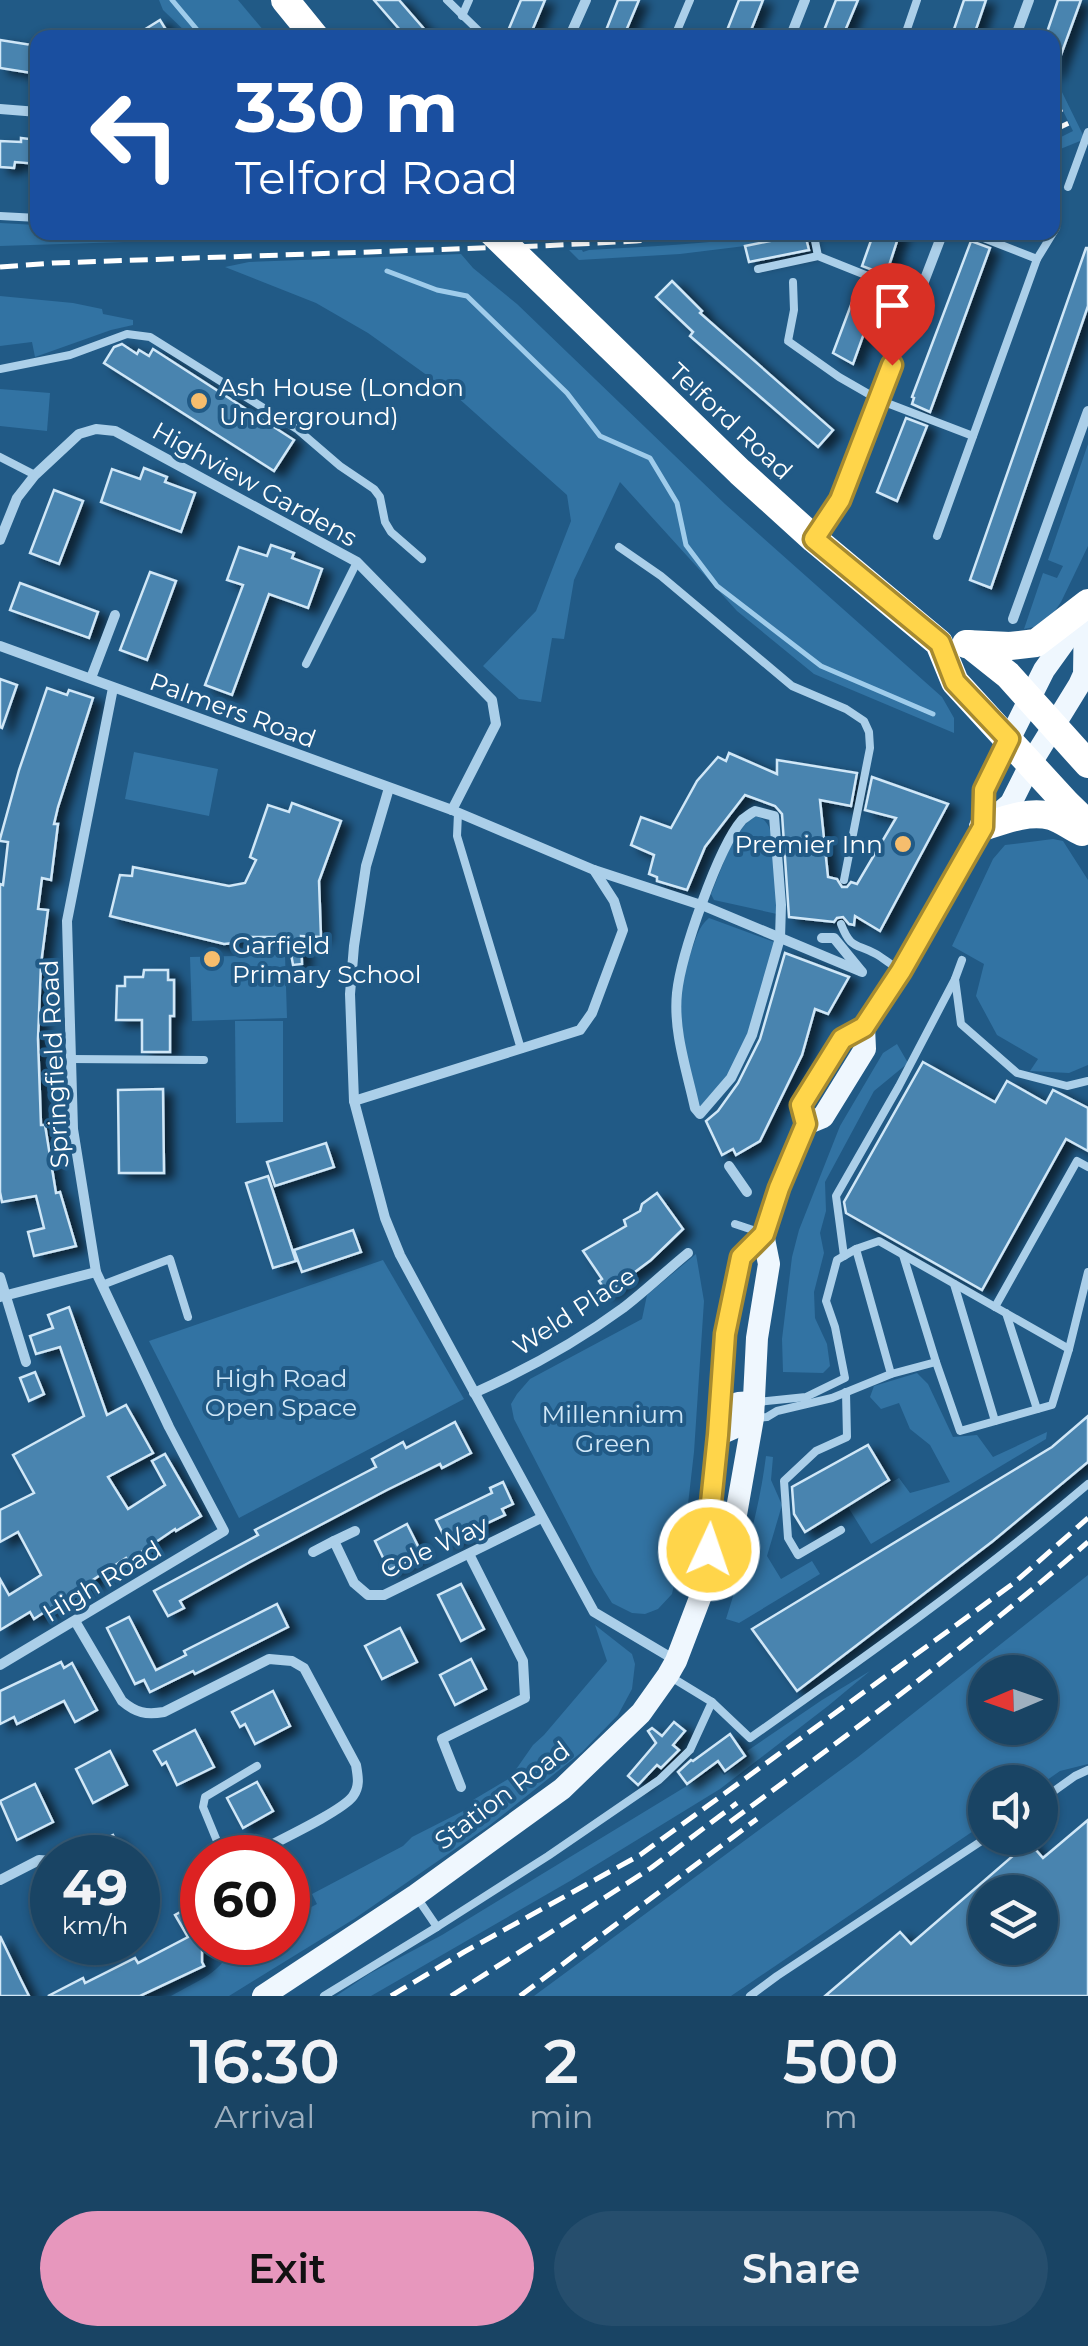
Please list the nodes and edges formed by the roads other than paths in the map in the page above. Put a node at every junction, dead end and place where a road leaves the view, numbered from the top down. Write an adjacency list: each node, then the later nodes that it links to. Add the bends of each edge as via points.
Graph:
1 (285, 0): 10 (highway)
2 (447, 0): 9 (lane)
3 (468, 0): 9 (lane)
4 (586, 0): 12 (street)
5 (690, 0): 13 (lane)
6 (805, 0): 14 (street)
7 (917, 0): 15 (lane)
8 (1028, 0): 16 (street)
9 (462, 16): 11 (lane)
10 (309, 30)
11 (477, 30)
12 (573, 30)
13 (677, 30)
14 (793, 30)
15 (907, 30)
16 (1018, 30)
17 (0, 108): 18 (street)
18 (30, 111)
19 (1088, 132): 20 (lane)
20 (1068, 187)
21 (0, 216): 22 (lane)
22 (30, 218)
23 (500, 240): 40 (highway, Telford Road)
24 (940, 240): 32 (street)
25 (988, 240): 29 (lane)
26 (1049, 240): 29 (lane)
27 (815, 241): 28 (lane)
28 (818, 256): 30 (lane); 32 (lane)
29 (1037, 259): 36 (lane)
30 (758, 269)
31 (793, 282): 34 (lane, via 788,341)
32 (918, 296): 34 (street)
33 (0, 369): 43 (lane, via 127,334 150,337 298,430 374,489 390,532)
34 (879, 400): 36 (lane); 40 (street, via 840,500)
35 (1088, 411): 47 (street)
36 (973, 436): 39 (lane)
37 (0, 457): 38 (lane)
38 (35, 475): 41 (street, Highview Gardens); 44 (street, Highview Gardens, via 79,434 115,431)
39 (937, 536)
40 (814, 539): 48 (highway, Telford Road)
41 (0, 540)
42 (619, 547): 66 (lane, via 792,686 864,721 870,748)
43 (422, 559)
44 (356, 562): 51 (lane); 60 (street, Highview Gardens, via 492,700 496,724)
45 (1087, 607): 49 (highway, via 1036,643); 54 (main road, Station Road); 55 (main road, Station Road, via 1084,674)
46 (115, 616): 52 (street)
47 (1013, 619)
48 (940, 643): 49 (highway); 56 (highway, Telford Road, via 955,682)
49 (969, 644): 54 (highway)
50 (0, 646): 52 (street, Palmers Road)
51 (306, 664)
52 (92, 678): 53 (street, Palmers Road)
53 (113, 688): 59 (street, Palmers Road); 76 (street, Springfield Road, via 67,922)
54 (1030, 700): 55 (highway); 56 (main road, Station Road)
55 (1051, 731): 57 (main road, Station Road); 58 (highway); 61 (highway)
56 (1009, 739): 57 (highway, Telford Road); 63 (main road, Station Road, via 984,790)
57 (1031, 763): 62 (highway, Telford Road); 63 (main road, Station Road, via 1011,803)
58 (1088, 764)
59 (389, 788): 60 (street, Palmers Road); 79 (street, via 366,866 354,946)
60 (455, 812): 65 (street, Palmers Road); 75 (lane)
61 (1088, 814)
62 (1088, 824)
63 (983, 827): 64 (highway, via 1040,815); 73 (main road, Station Road)
64 (1088, 834)
65 (594, 870): 67 (street, Palmers Road); 75 (street, via 623,930 592,1013 580,1030)
66 (844, 880)
67 (702, 905): 69 (street, Palmers Road); 69 (street, via 742,820 755,810 774,816); 69 (street, via 677,994 679,1034 700,1114 731,1078 752,1036)
68 (841, 924): 73 (lane, via 861,950)
69 (780, 938): 70 (street); 71 (street, Palmers Road, via 862,972 834,938)
70 (804, 938)
71 (822, 938)
72 (962, 960): 74 (lane)
73 (901, 971): 84 (main road, Station Road, via 864,1027 842,1039 801,1105 806,1124)
74 (956, 980): 78 (lane, via 962,1024 1017,1073 1067,1086); 88 (lane, via 836,1196)
75 (522, 1048): 79 (street)
76 (71, 1059): 77 (lane); 89 (street, Springfield Road, via 73,1130)
77 (204, 1060)
78 (1088, 1080)
79 (354, 1100): 103 (street, via 400,1255)
80 (730, 1166): 82 (street)
81 (1088, 1167): 95 (lane, via 1077,1161)
82 (747, 1192)
83 (735, 1224): 84 (lane)
84 (764, 1234): 105 (main road, Station Road, via 769,1264 756,1338); 107 (main road, Station Road, via 741,1257 725,1334)
85 (856, 1249): 87 (lane, via 879,1241); 88 (lane); 101 (lane)
86 (688, 1252): 103 (street, Weld Place, via 604,1321)
87 (903, 1254): 92 (lane); 100 (lane)
88 (844, 1256): 105 (lane, via 836,1260 826,1301 845,1378)
89 (96, 1272): 93 (street, Springfield Road); 94 (street)
90 (1088, 1272): 98 (lane)
91 (0, 1277): 94 (street)
92 (954, 1284): 95 (lane); 106 (lane)
93 (102, 1285): 97 (lane, via 170,1260); 111 (street, Springfield Road)
94 (2, 1296): 99 (street)
95 (995, 1307): 96 (lane)
96 (1006, 1314): 98 (lane); 104 (lane)
97 (188, 1318)
98 (1068, 1350): 104 (lane, via 1052,1405)
99 (26, 1362)
100 (936, 1362): 101 (lane); 106 (lane, via 960,1431)
101 (891, 1374): 102 (lane)
102 (846, 1392): 105 (lane, via 766,1417); 110 (lane, via 847,1437 816,1450 784,1481 788,1538 798,1555)
103 (474, 1393): 109 (street)
104 (1037, 1409): 106 (lane)
105 (754, 1410): 107 (main road, via 738,1403 736,1428); 116 (main road, Station Road, via 734,1526)
106 (995, 1421)
107 (718, 1435): 116 (main road, Station Road)
108 (1088, 1484): 120 (lane, via 750,1738)
109 (542, 1518): 115 (street, Cole Way); 119 (street, via 594,1612)
110 (840, 1530)
111 (224, 1531): 117 (street, High Road)
112 (355, 1531): 113 (street, Cole Way)
113 (334, 1541): 114 (street); 115 (street, Cole Way, via 354,1584 368,1595 384,1595)
114 (314, 1552)
115 (469, 1554): 123 (street, via 523,1661 525,1698 442,1739)
116 (708, 1578): 119 (main road, Station Road)
117 (75, 1620): 118 (street, High Road); 126 (street, via 122,1701 147,1715 269,1659 304,1668 359,1780 341,1808)
118 (0, 1665)
119 (672, 1668): 120 (lane); 130 (main road, Station Road, via 641,1713 562,1789)
120 (712, 1702): 131 (lane, via 690,1750 659,1780)
121 (256, 1766): 125 (lane, via 205,1797 202,1807)
122 (1088, 1770): 124 (lane)
123 (462, 1788)
124 (1058, 1788)
125 (214, 1835)
126 (290, 1835)
127 (968, 1850): 134 (lane)
128 (30, 1865): 129 (street)
129 (0, 1880)
130 (416, 1895): 131 (lane); 132 (main road, Station Road)
131 (437, 1927): 133 (lane)
132 (263, 1996)
133 (324, 1996)
134 (750, 1996)

